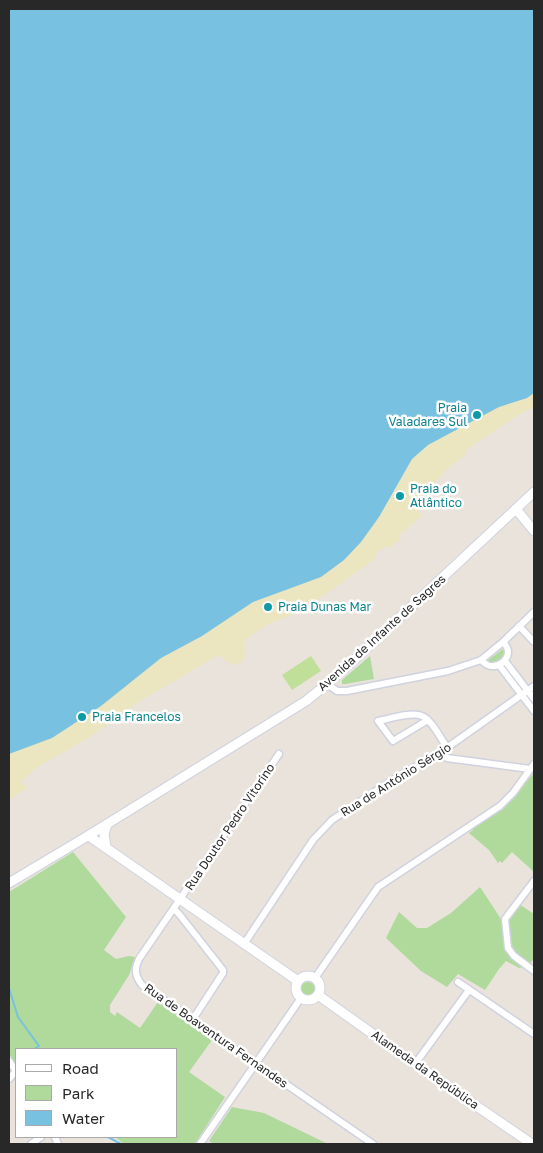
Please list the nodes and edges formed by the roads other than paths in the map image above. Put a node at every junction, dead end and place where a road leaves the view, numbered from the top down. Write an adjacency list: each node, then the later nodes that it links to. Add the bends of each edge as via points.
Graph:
1 (534, 492): 2 (main road, Avenida de Infante de Sagres)
2 (516, 509): 3 (main road); 10 (main road, Avenida de Infante de Sagres)
3 (534, 531)
4 (534, 612): 5 (street)
5 (519, 626): 6 (street); 7 (street)
6 (503, 642): 8 (street); 9 (street, via 508,654)
7 (534, 642)
8 (482, 660): 9 (street, via 489,666); 10 (street, via 448,672 347,691 337,691)
9 (502, 663): 12 (street); 13 (street)
10 (327, 684): 21 (main road, Avenida de Infante de Sagres)
11 (534, 686): 12 (street, Rua de António Sérgio)
12 (528, 690): 13 (street, Rua de António Sérgio); 14 (street)
13 (522, 695): 15 (street); 17 (street, Rua de António Sérgio)
14 (534, 699)
15 (534, 711)
16 (428, 720): 16 (street, via 415,714 378,721 393,741); 17 (street)
17 (447, 747): 18 (street, Rua de António Sérgio)
18 (441, 752): 20 (street, via 447,758); 28 (street, Rua de António Sérgio, via 391,780 332,820 313,840)
19 (279, 754): 26 (street, Rua Doutor Pedro Vitorino)
20 (532, 766): 30 (street, via 500,806 378,887)
21 (107, 824): 22 (main road, Avenida de Infante de Sagres); 23 (main road, via 104,834)
22 (89, 836): 23 (main road); 25 (main road, Avenida de Infante de Sagres)
23 (106, 847): 26 (main road)
24 (534, 881): 29 (street, via 505,919 508,948)
25 (9, 884)
26 (180, 899): 27 (street, Rua de Boaventura Fernandes); 28 (main road)
27 (174, 910): 36 (street, via 224,973); 36 (street, Rua de Boaventura Fernandes, via 139,959 136,972 142,985)
28 (244, 944): 31 (main road)
29 (534, 971)
30 (315, 978): 31 (main road, via 306,976); 34 (main road, via 320,986)
31 (298, 981): 35 (main road, via 296,990)
32 (458, 982): 33 (street)
33 (469, 990): 37 (street); 39 (street)
34 (318, 995): 35 (main road, via 311,1000); 39 (main road, Alameda da República)
35 (302, 998): 38 (street)
36 (193, 1019): 38 (street, Rua de Boaventura Fernandes)
37 (534, 1034)
38 (255, 1064): 40 (street); 41 (street, Rua de Boaventura Fernandes)
39 (415, 1064): 42 (main road, Alameda da República)
40 (200, 1144)
41 (373, 1144)
42 (532, 1144)

